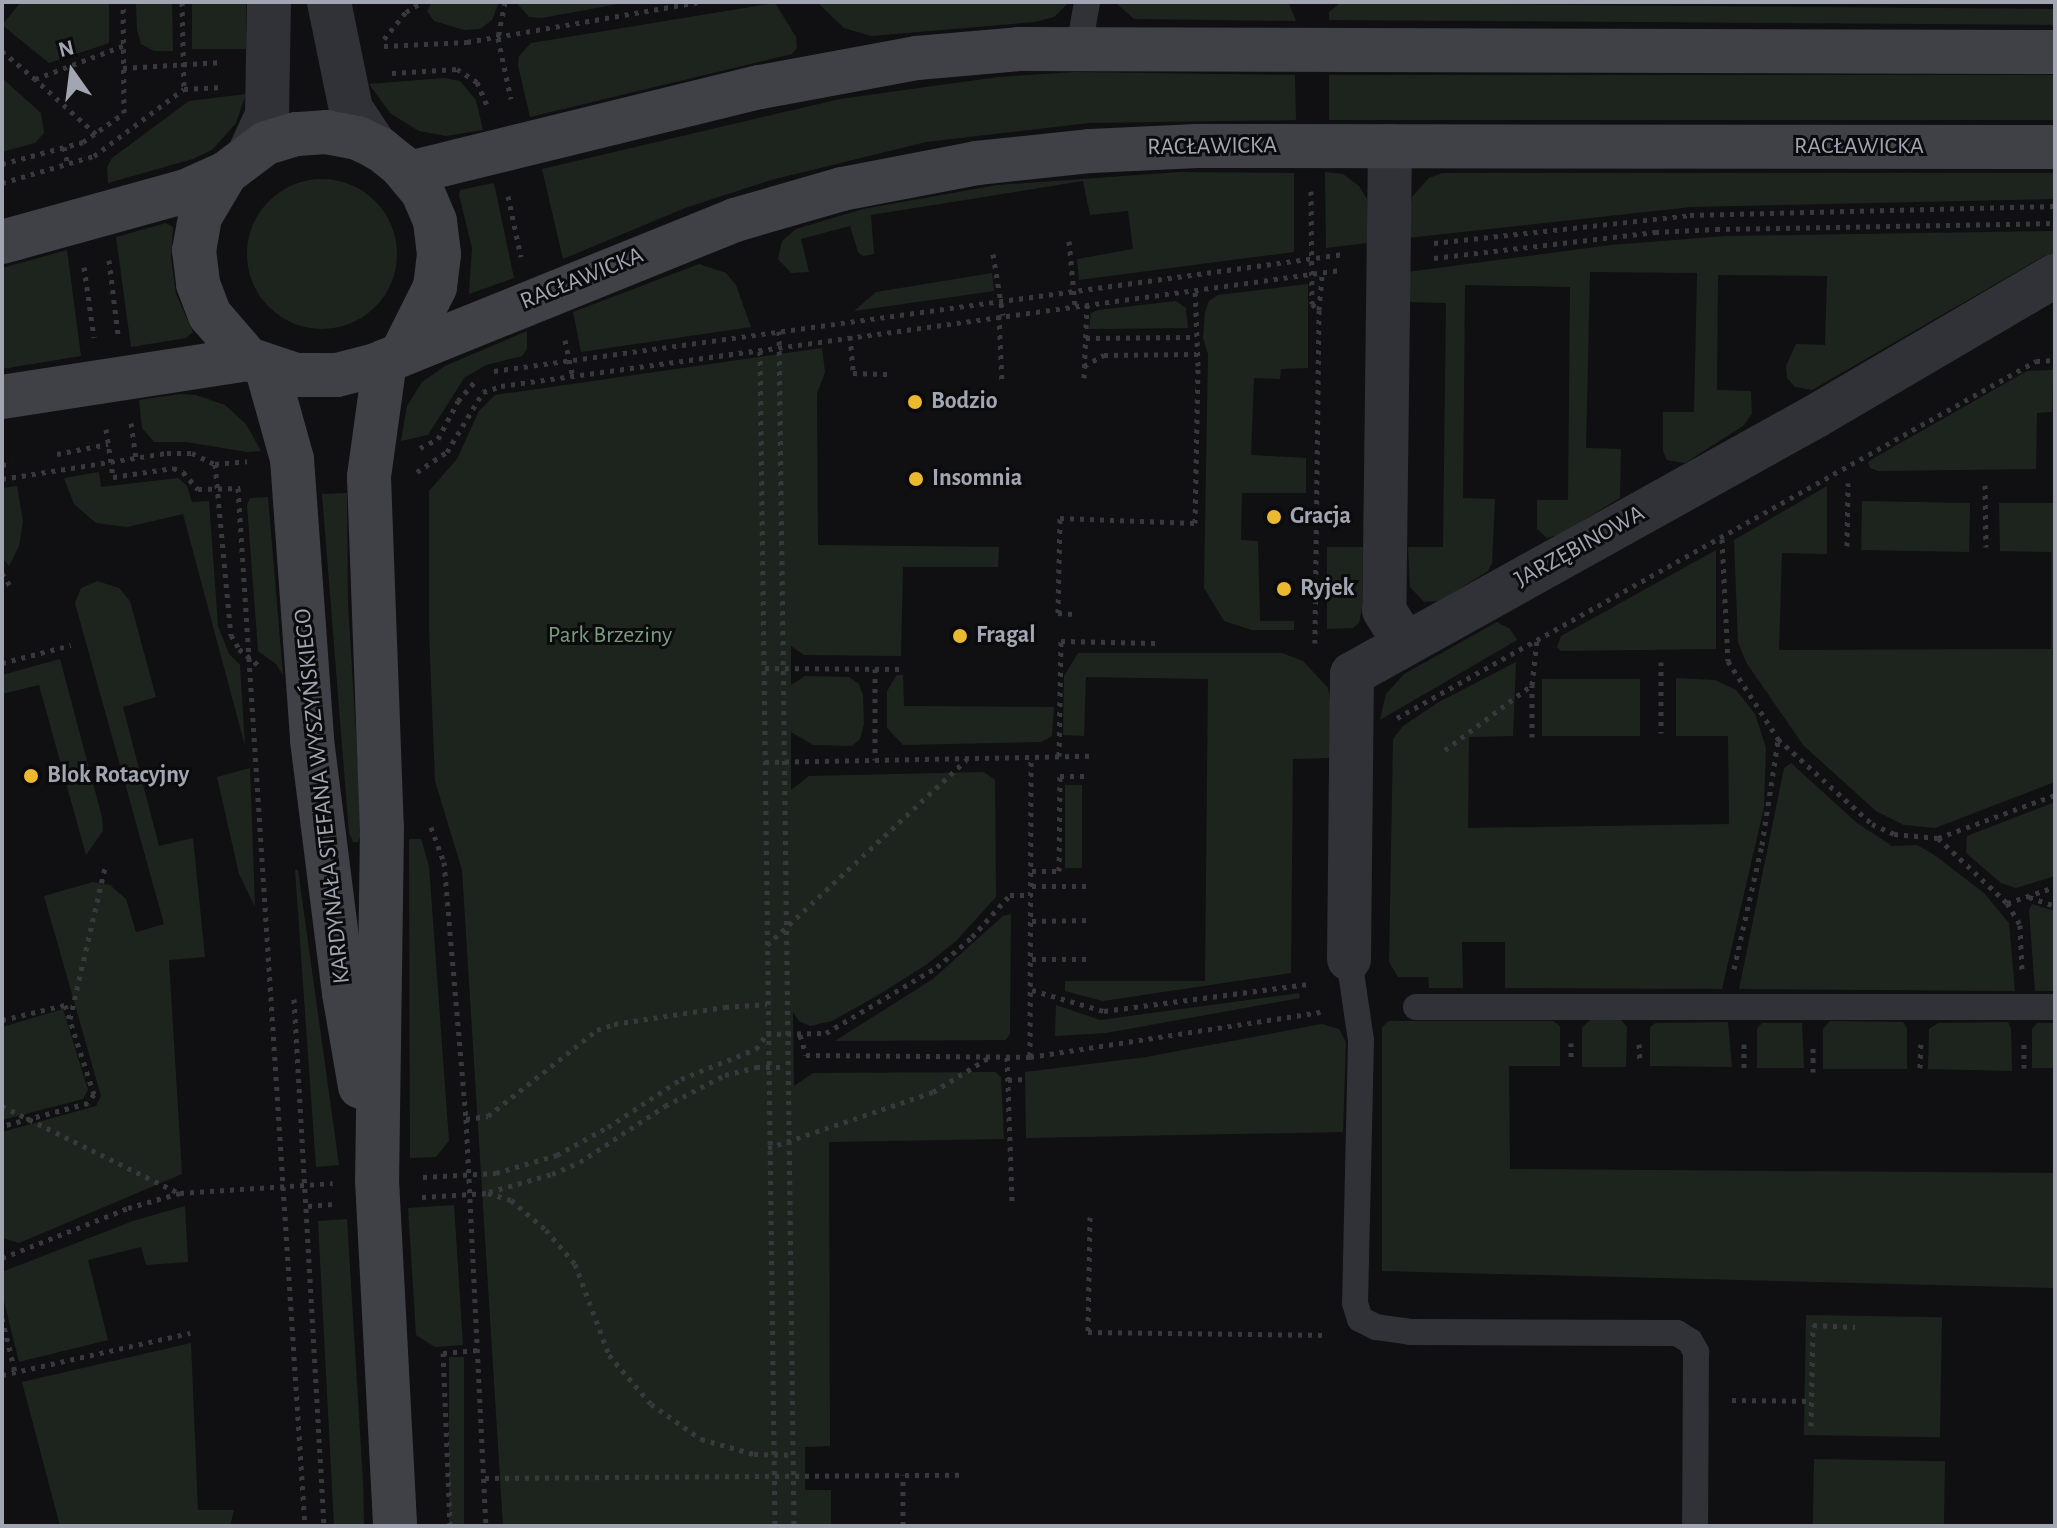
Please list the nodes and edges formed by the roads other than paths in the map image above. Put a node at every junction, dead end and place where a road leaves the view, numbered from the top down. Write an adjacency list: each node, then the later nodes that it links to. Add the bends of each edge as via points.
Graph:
1 (269, 2): 9 (street, via 267,115)
2 (329, 2): 8 (street, via 351,109)
3 (1087, 2): 4 (lane)
4 (1079, 48): 5 (street); 8 (street, via 965,53 861,67)
5 (2055, 52)
6 (1390, 146): 7 (street, RACŁAWICKA); 12 (street, RACŁAWICKA, via 1091,151 913,173 735,220); 15 (street, via 1384,610)
7 (2055, 147)
8 (393, 161): 9 (street, via 357,138 327,132 266,143); 12 (street, via 422,191 435,221 439,254 435,287)
9 (237, 164): 10 (street, via 186,191); 13 (street, via 200,217 194,250 210,315)
10 (2, 242)
11 (2055, 276): 15 (street, JARZĘBINOWA, via 1816,416)
12 (393, 357): 13 (street, via 337,375 296,375); 19 (street, KARDYNAŁA STEFANA WYSZYŃSKIEGO, via 369,477 382,828)
13 (257, 362): 14 (street); 19 (street, KARDYNAŁA STEFANA WYSZYŃSKIEGO, via 292,459 312,740 344,993)
14 (2, 397)
15 (1405, 644): 16 (street, JARZĘBINOWA, via 1352,674)
16 (1349, 959): 21 (lane, via 1361,1040 1355,1303 1360,1319 1411,1332 1677,1333 1690,1341 1696,1352)
17 (1416, 1007): 18 (lane)
18 (2055, 1007)
19 (376, 1188): 20 (street, KARDYNAŁA STEFANA WYSZYŃSKIEGO)
20 (395, 1526)
21 (1695, 1526)

